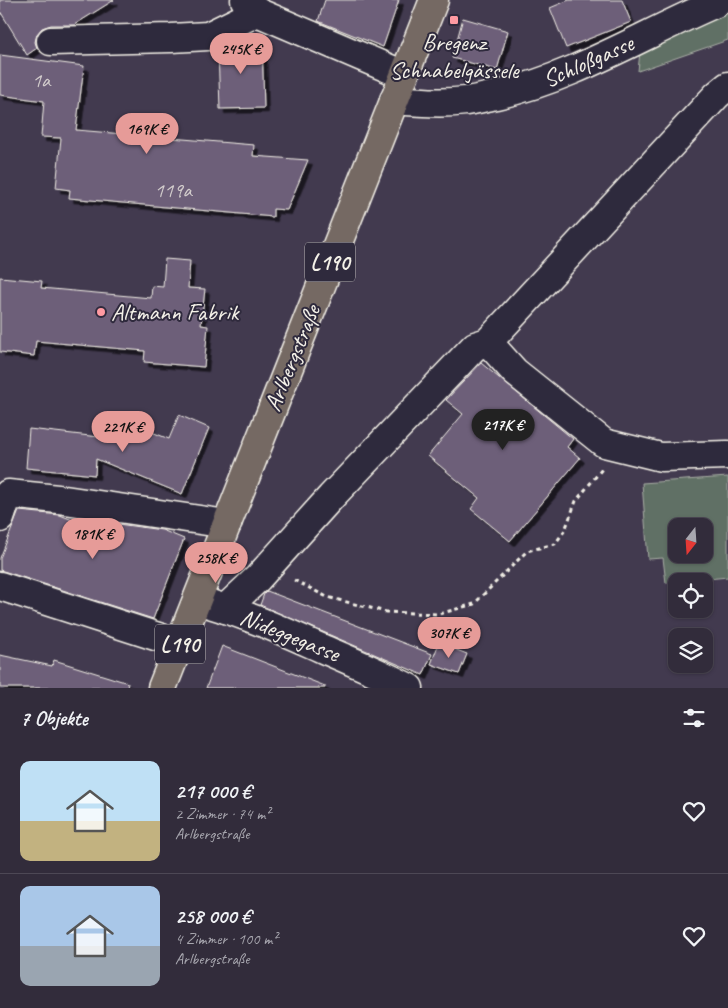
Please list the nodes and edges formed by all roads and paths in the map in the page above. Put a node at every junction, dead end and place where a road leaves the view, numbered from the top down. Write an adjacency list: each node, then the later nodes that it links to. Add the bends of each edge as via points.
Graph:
1 (434, 0): 6 (main road, Arlbergstraße / L190)
2 (716, 3): 6 (street, Schloßgasse, via 574,70 521,89 467,101 417,102)
3 (251, 6): 4 (street, via 208,36); 6 (street, Schloßgasse)
4 (51, 41)
5 (728, 86): 7 (street)
6 (399, 87): 13 (main road, Arlbergstraße / L190)
7 (488, 342): 8 (street, via 515,372 604,443); 14 (street, via 476,346 459,363)
8 (621, 447): 9 (street, via 661,457); 14 (path, via 576,501 565,530 555,544 527,551 474,604 439,614 386,612 327,597 296,582)
9 (728, 454)
10 (0, 477): 11 (street, via 120,489)
11 (136, 511): 12 (street, via 8,494); 13 (street)
12 (0, 518)
13 (226, 524): 16 (main road, Arlbergstraße / L190)
14 (272, 562): 17 (street)
15 (0, 586): 18 (street)
16 (196, 600): 17 (street, Nideggegasse); 18 (main road, Arlbergstraße / L190)
17 (225, 608): 20 (street, Nideggegasse)
18 (180, 644): 19 (main road, Arlbergstraße / L190)
19 (162, 688)
20 (409, 688)

